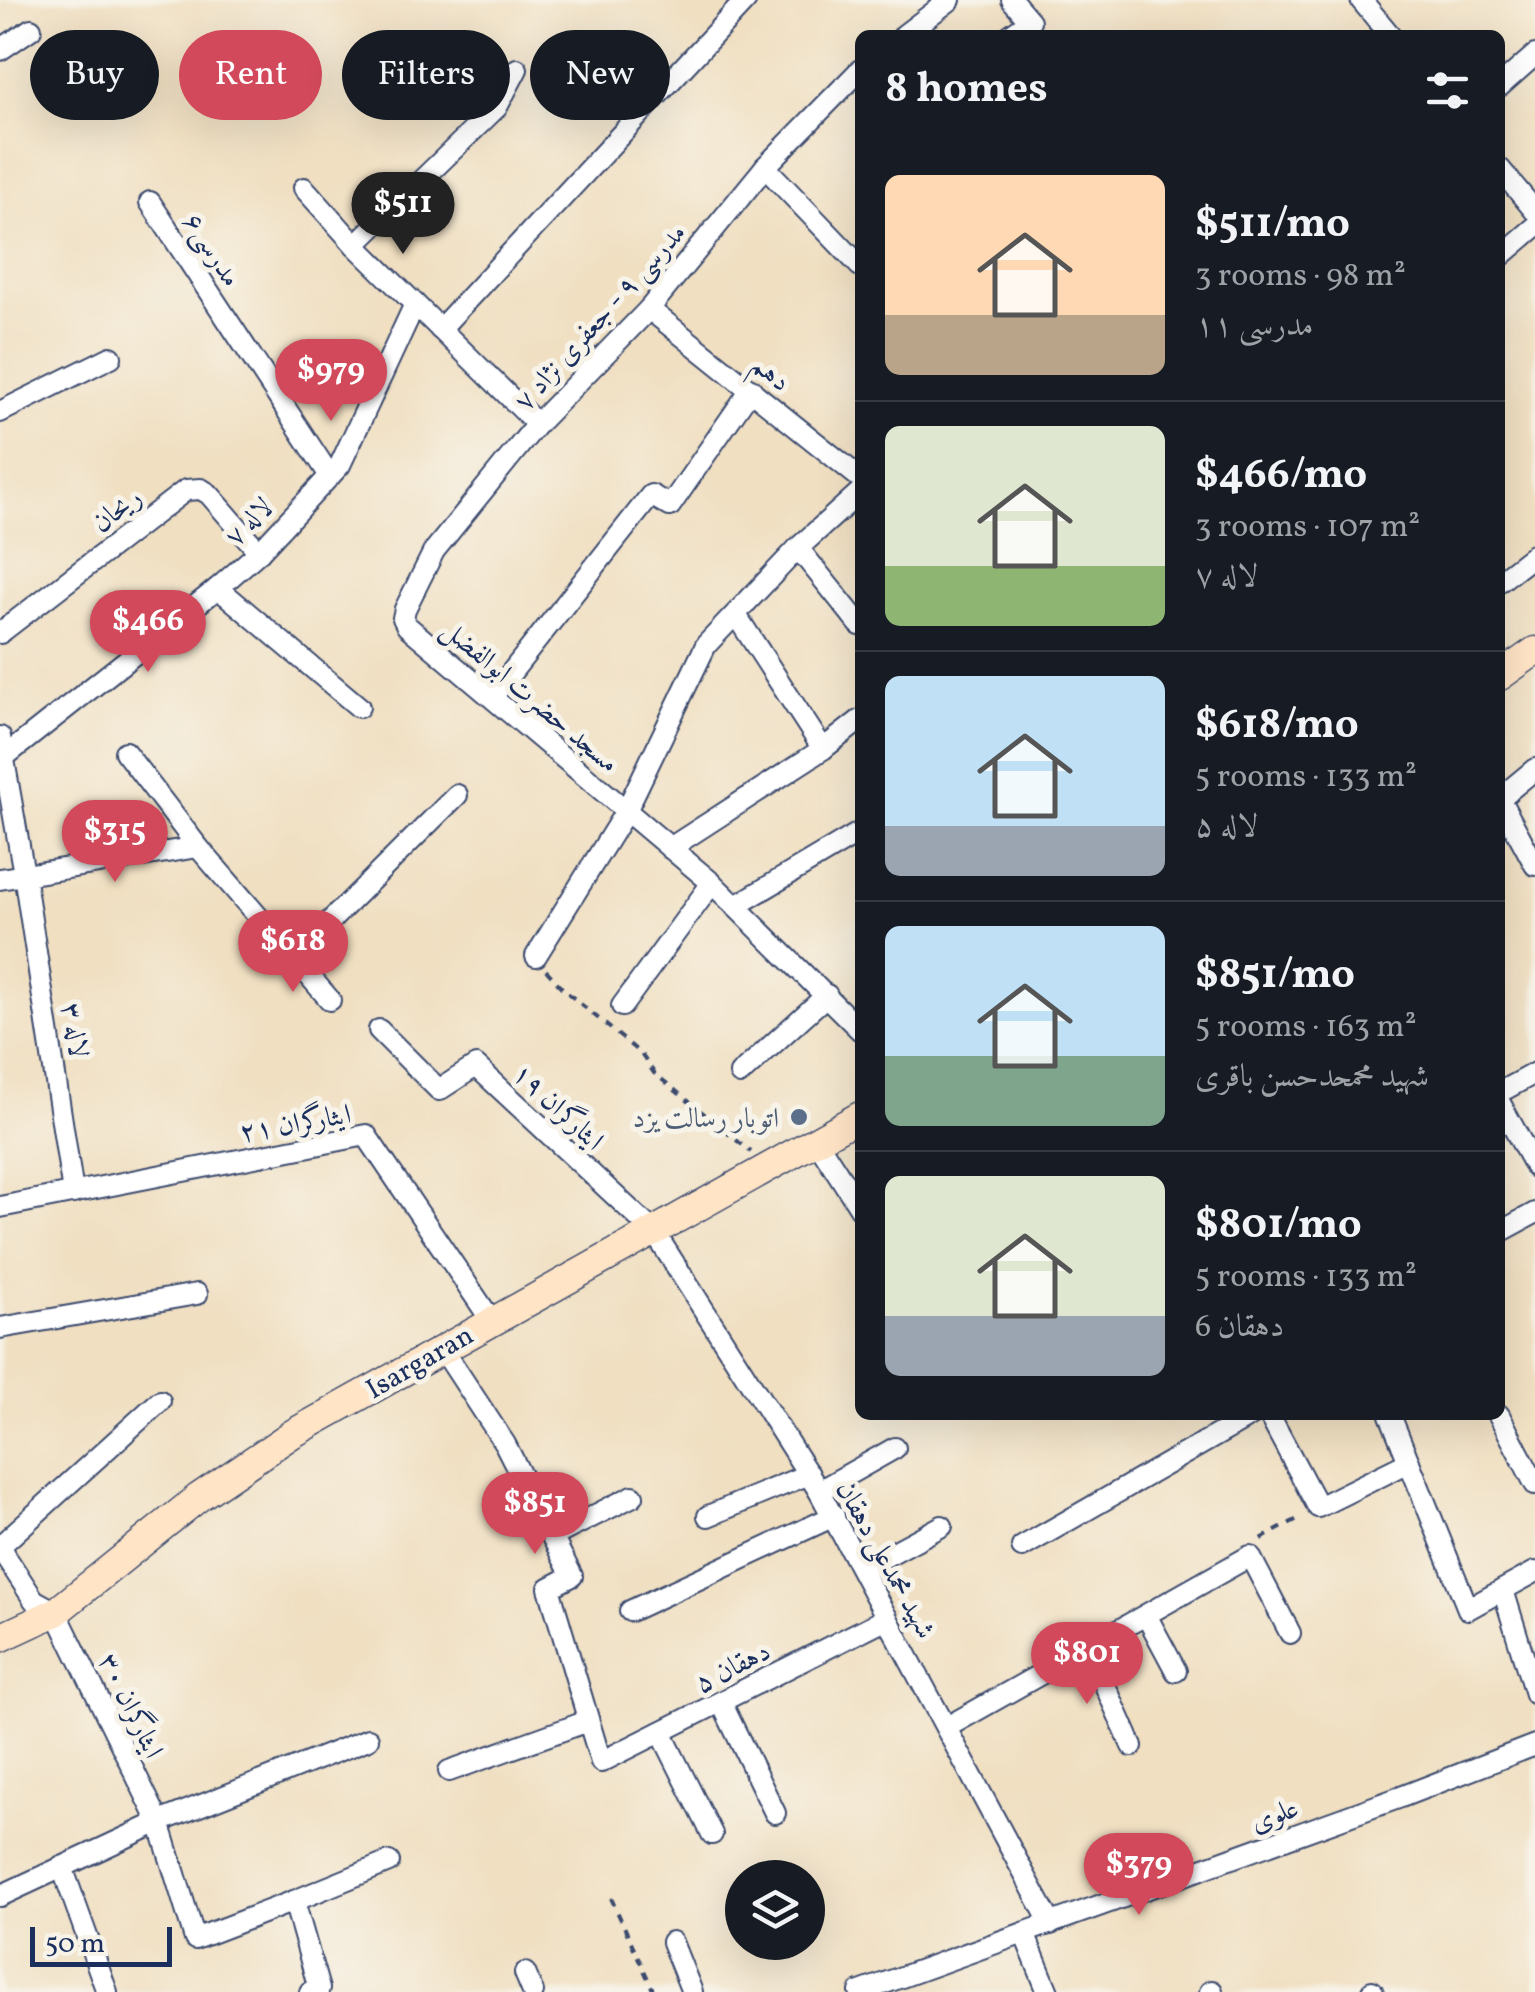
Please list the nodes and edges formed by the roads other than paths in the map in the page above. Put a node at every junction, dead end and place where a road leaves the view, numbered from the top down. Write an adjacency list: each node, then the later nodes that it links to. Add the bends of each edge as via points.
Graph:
1 (746, 0): 25 (street)
2 (950, 0): 6 (street)
3 (1012, 0): 7 (street, via 1030,21)
4 (1361, 0): 8 (street)
5 (31, 29): 9 (street)
6 (911, 30)
7 (1017, 30)
8 (1386, 30)
9 (0, 50)
10 (1535, 55): 13 (street)
11 (517, 69): 20 (street, via 498,108)
12 (855, 75): 14 (street, مدرسی ۹ - جعفری نژاد ۷)
13 (1505, 82)
14 (765, 166): 22 (street); 24 (street, مدرسی ۹ - جعفری نژاد ۷)
15 (1505, 175): 18 (street)
16 (304, 188): 20 (street)
17 (150, 202): 31 (street, مدرسی۶)
18 (1535, 211)
19 (1535, 227): 21 (street)
20 (356, 244): 23 (street)
21 (1505, 253)
22 (855, 261)
23 (415, 304): 25 (street); 31 (street, لاله ۷)
24 (649, 310): 27 (street, دهم); 29 (street, مدرسی ۹ - جعفری نژاد ۷)
25 (440, 329): 29 (street)
26 (111, 356): 28 (street)
27 (751, 390): 30 (street, دهم); 42 (street, via 670,506 650,496)
28 (0, 412)
29 (537, 424): 39 (street, مدرسی ۹ - جعفری نژاد ۷, via 434,552)
30 (855, 474)
31 (330, 476): 34 (street, لاله ۷)
32 (855, 497): 33 (street, مسجد حضرت ابوالفضل)
33 (798, 548): 38 (street, مسجد حضرت ابوالفضل); 40 (street)
34 (260, 552): 37 (street, لاله ۷); 41 (street, ریحان, via 209,494 186,490)
35 (1535, 554): 36 (street)
36 (1505, 577)
37 (218, 588): 43 (street); 45 (street, لاله ۷)
38 (736, 615): 46 (street); 51 (street, مسجد حضرت ابوالفضل, via 706,646)
39 (403, 618): 42 (street, مسجد حضرت ابوالفضل)
40 (855, 619)
41 (0, 634)
42 (492, 696): 51 (street, مسجد حضرت ابوالفضل)
43 (359, 707)
44 (855, 724): 46 (street)
45 (2, 747): 57 (street, لاله ۳)
46 (823, 749): 55 (street)
47 (125, 752): 54 (street)
48 (1535, 769): 50 (street)
49 (457, 795): 62 (street)
50 (1505, 795)
51 (626, 811): 55 (street, مسجد حضرت ابوالفضل); 61 (street)
52 (1506, 829): 56 (street)
53 (855, 835): 60 (street)
54 (198, 846): 57 (street); 62 (street)
55 (670, 848): 59 (street, مسجد حضرت ابوالفضل)
56 (1533, 857)
57 (24, 874): 58 (street); 75 (street, لاله ۳)
58 (0, 879)
59 (712, 883): 60 (street, مسجد حضرت ابوالفضل); 65 (street)
60 (737, 905): 63 (street, مسجد حضرت ابوالفضل)
61 (536, 956)
62 (294, 958): 64 (street)
63 (827, 995): 66 (street, مسجد حضرت ابوالفضل); 69 (street)
64 (330, 1000)
65 (622, 1006)
66 (855, 1025)
67 (379, 1030): 80 (street, ایثارگران ۱‍۹, via 438,1090 476,1066)
68 (1535, 1073): 70 (street)
69 (740, 1074)
70 (1505, 1089)
71 (1505, 1112): 74 (street)
72 (855, 1119): 73 (main road, Isargaran)
73 (818, 1141): 76 (street); 80 (main road, Isargaran)
74 (1535, 1167)
75 (73, 1193): 77 (street); 82 (street, ایثارگران ۲۱, via 366,1135)
76 (855, 1200)
77 (0, 1207)
78 (1535, 1214): 79 (street)
79 (1505, 1229)
80 (654, 1233): 82 (main road, Isargaran); 92 (street, شهید محمدعلی دهقان)
81 (197, 1294): 83 (street)
82 (492, 1320): 84 (main road, Isargaran)
83 (0, 1328)
84 (442, 1348): 98 (street, via 506,1444); 104 (main road, Isargaran, via 244,1465)
85 (160, 1400): 99 (street)
86 (1243, 1420): 100 (street)
87 (1272, 1420): 91 (street, via 1318,1507)
88 (1392, 1420): 91 (street)
89 (1502, 1420): 93 (street)
90 (895, 1448): 92 (street)
91 (1410, 1462): 103 (street, via 1468,1608)
92 (814, 1482): 95 (street); 96 (street, شهید محمدعلی دهقان)
93 (1535, 1484)
94 (633, 1496): 98 (street)
95 (708, 1516)
96 (834, 1516): 101 (street, شهید محمدعلی دهقان); 105 (street)
97 (942, 1526): 101 (street)
98 (552, 1537): 114 (street, via 572,1576 550,1588)
99 (0, 1547): 104 (street, via 34,1600)
100 (1022, 1547)
101 (862, 1570): 107 (street, شهید محمدعلی دهقان)
102 (1535, 1572): 103 (street)
103 (1502, 1590): 112 (street)
104 (56, 1612): 109 (main road, Isargaran); 122 (street, ایثارگران ۳۰)
105 (630, 1612)
106 (1146, 1614): 108 (street, via 1250,1556); 110 (street); 111 (street)
107 (888, 1618): 113 (street, دهقان ۵); 115 (street, شهید محمدعلی دهقان)
108 (1290, 1633)
109 (0, 1638)
110 (1088, 1648): 115 (street); 119 (street)
111 (1176, 1671)
112 (1535, 1694)
113 (720, 1702): 116 (street, دهقان ۵); 121 (street)
114 (588, 1721): 116 (street, دهقان ۵, via 601,1762); 120 (street)
115 (947, 1727): 128 (street, شهید محمدعلی دهقان)
116 (661, 1732): 123 (street)
117 (368, 1739): 122 (street)
118 (1535, 1745): 128 (street, علوی)
119 (1132, 1746)
120 (448, 1771)
121 (775, 1812)
122 (159, 1822): 125 (street); 127 (street, ایثارگران ۳۰, via 195,1939)
123 (712, 1834)
124 (388, 1862): 127 (street)
125 (62, 1866): 126 (street); 131 (street)
126 (0, 1896)
127 (294, 1901): 132 (street, via 319,1988)
128 (1051, 1924): 129 (street, علوی)
129 (1024, 1933): 134 (street, علوی); 135 (street)
130 (672, 1942): 133 (street)
131 (107, 1992)
132 (310, 1992)
133 (692, 1992)
134 (860, 1992)
135 (1048, 1992)

